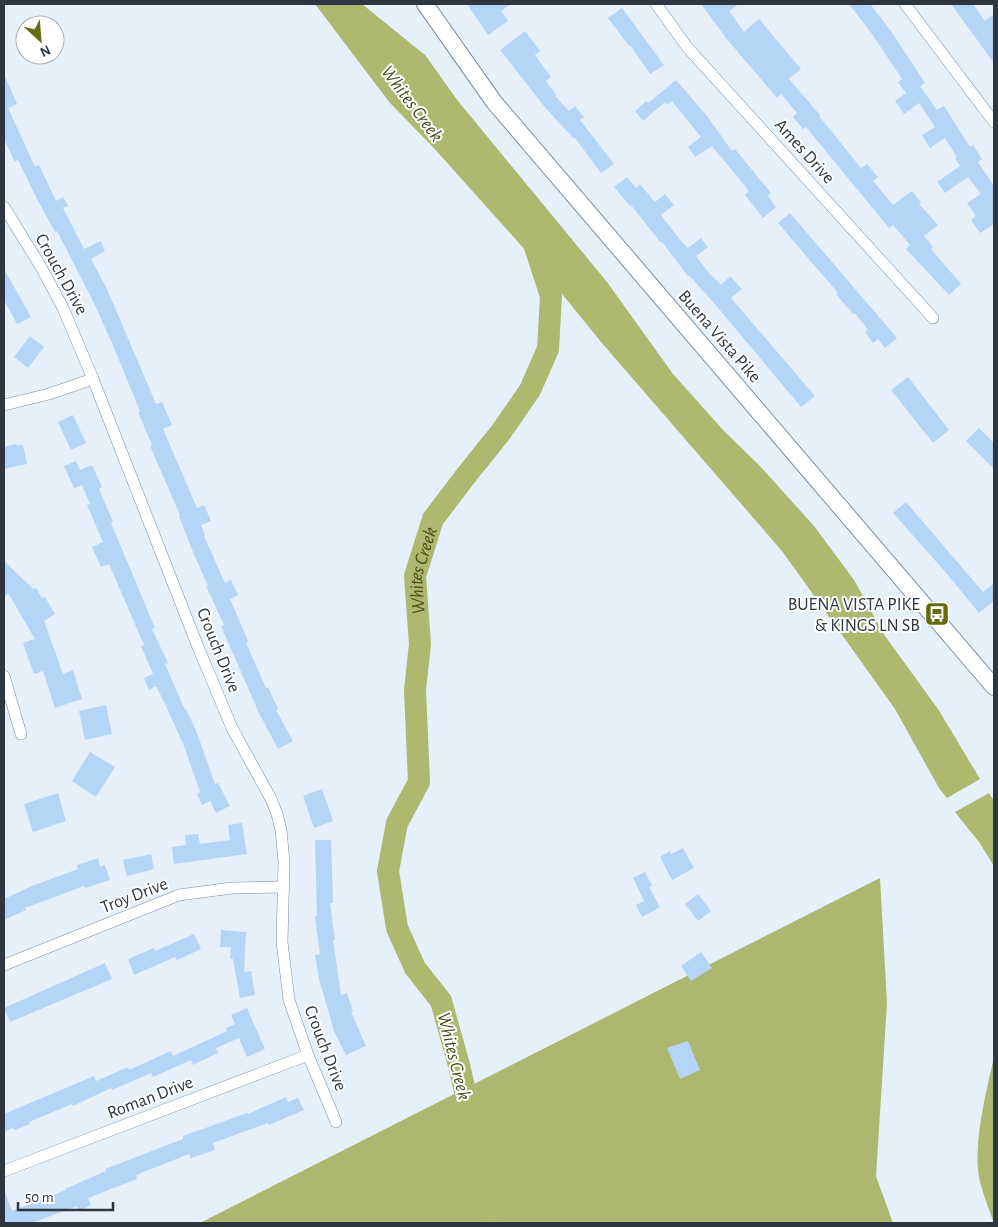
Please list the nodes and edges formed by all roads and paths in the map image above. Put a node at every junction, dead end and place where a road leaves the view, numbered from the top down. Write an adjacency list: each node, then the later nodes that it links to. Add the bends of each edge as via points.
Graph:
1 (425, 4): 10 (main road, Buena Vista Pike, via 494,102)
2 (656, 4): 6 (street, Ames Drive, via 688,47)
3 (905, 4): 4 (street)
4 (994, 122)
5 (4, 207): 7 (street, Crouch Drive, via 63,308)
6 (933, 318)
7 (93, 379): 8 (street); 12 (street, Crouch Drive, via 228,719 277,814 284,862)
8 (4, 405)
9 (4, 676): 11 (street)
10 (994, 687)
11 (21, 734)
12 (283, 887): 13 (street, Troy Drive, via 232,888 179,895); 14 (street, Crouch Drive, via 282,942 289,1000)
13 (4, 965)
14 (308, 1055): 15 (street, Crouch Drive); 16 (street, Roman Drive)
15 (336, 1122)
16 (4, 1171)

